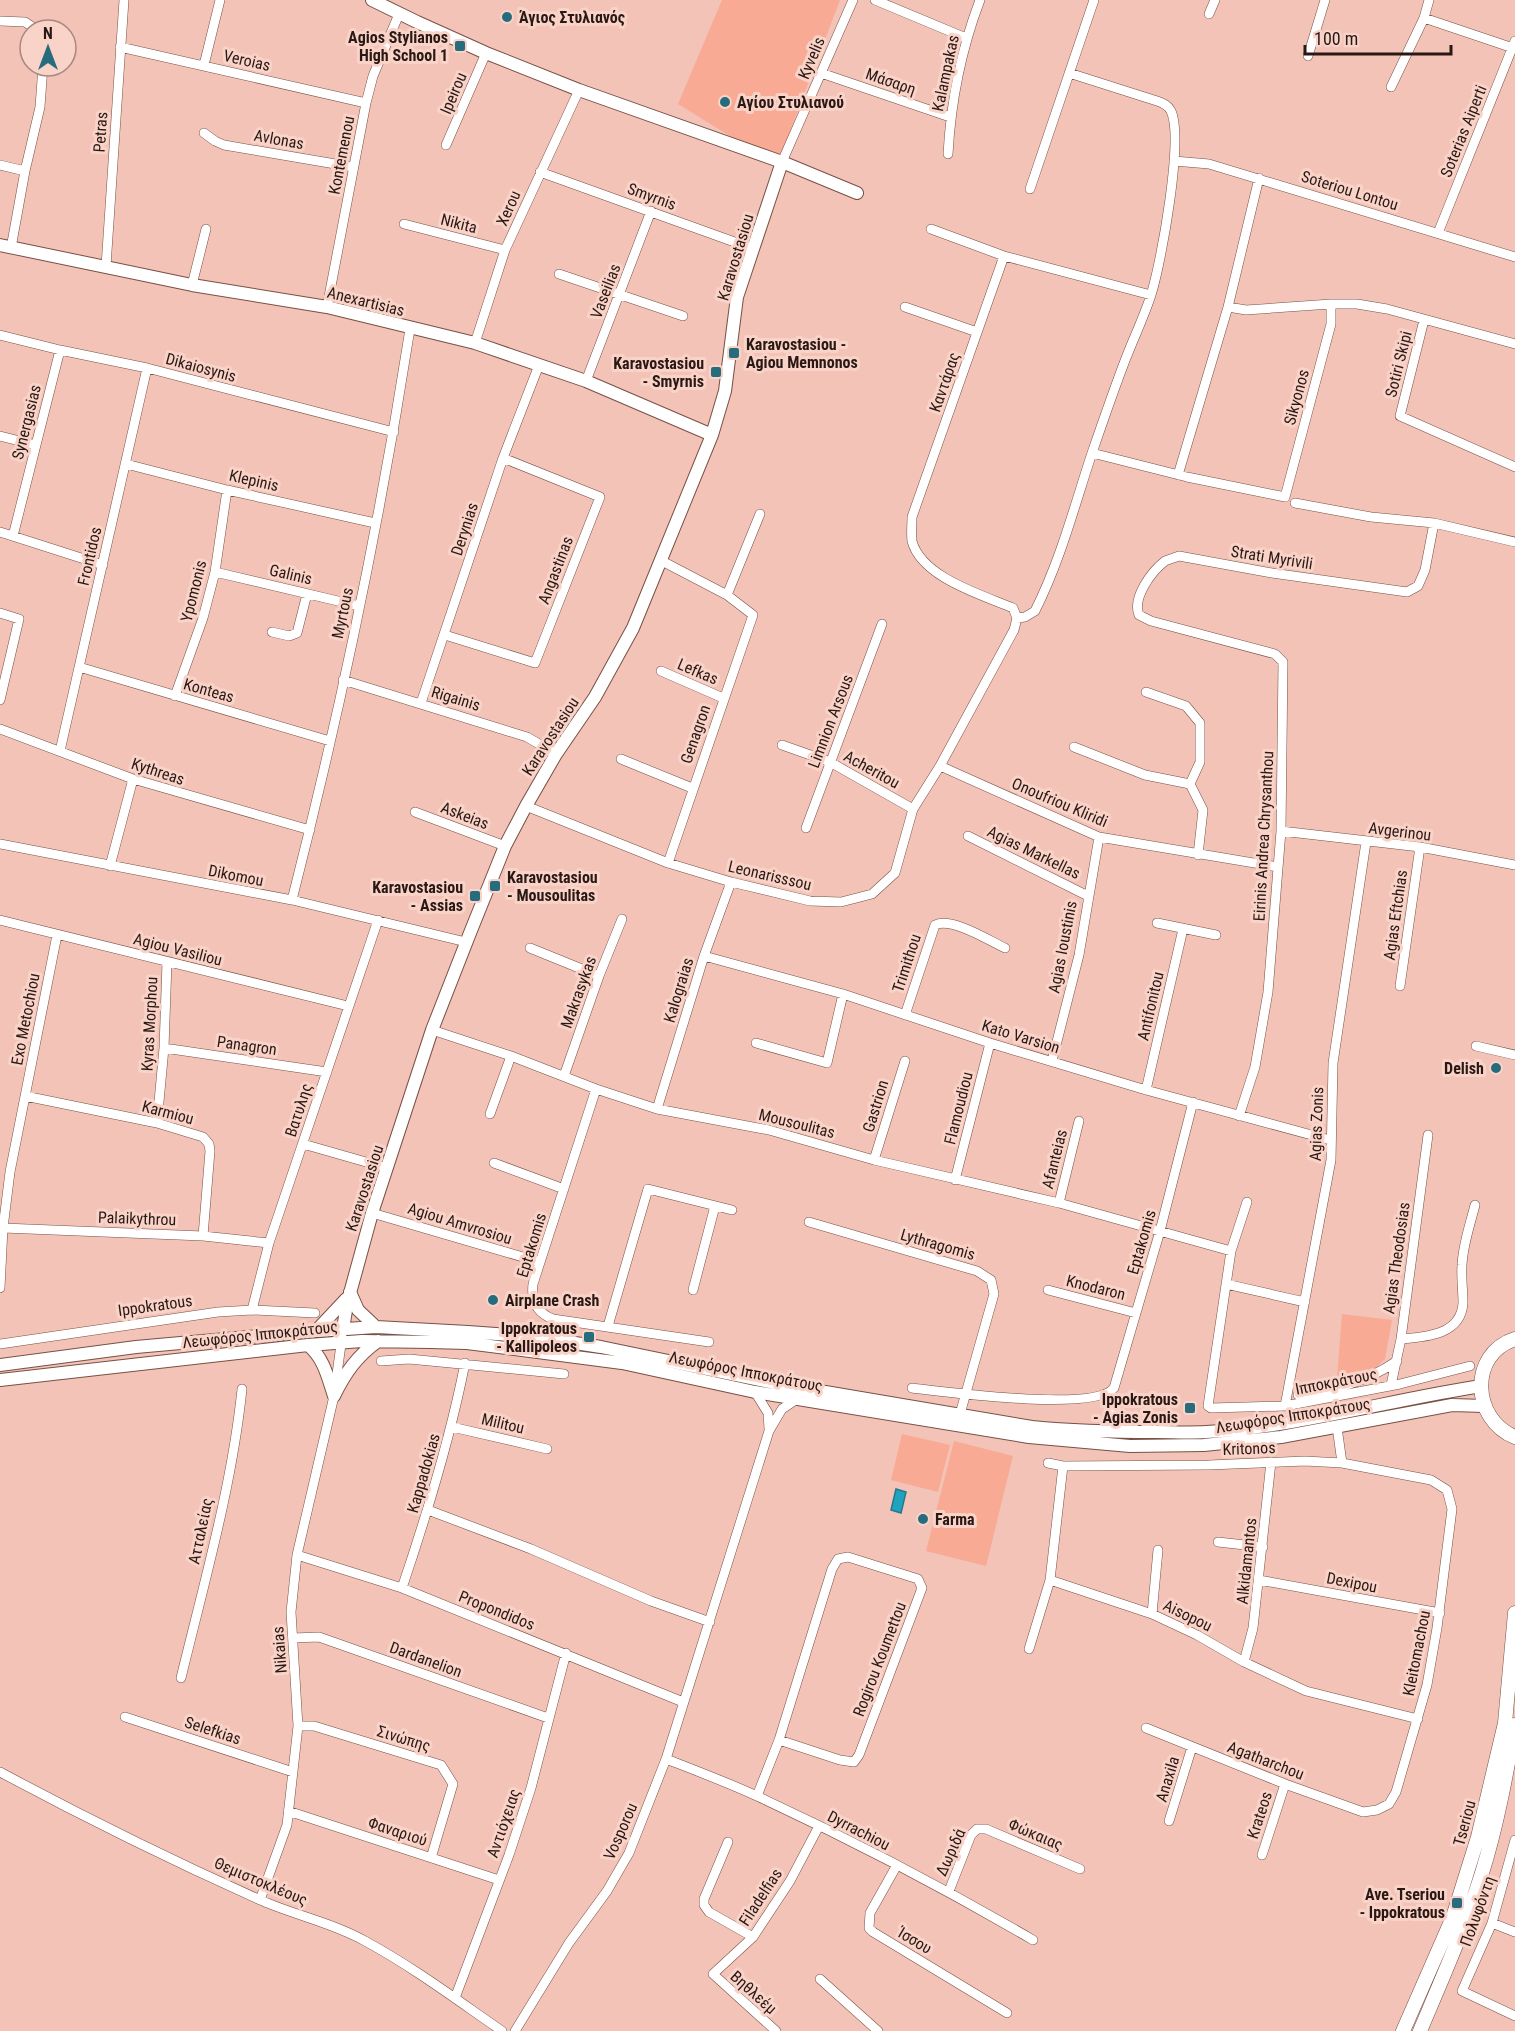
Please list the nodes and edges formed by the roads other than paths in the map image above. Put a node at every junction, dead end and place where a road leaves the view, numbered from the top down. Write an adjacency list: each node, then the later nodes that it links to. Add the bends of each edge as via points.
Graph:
1 (124, 0): 18 (street, Petras)
2 (220, 0): 21 (street)
3 (372, 0): 11 (main road)
4 (853, 0): 22 (street, Kyvelis)
5 (874, 0): 16 (street)
6 (980, 0): 16 (street, Kalampakas)
7 (1094, 0): 23 (street)
8 (1215, 0): 12 (street)
9 (1325, 0): 20 (street)
10 (1429, 0): 13 (street)
11 (399, 14): 19 (main road); 27 (street, Kontemenou)
12 (1209, 14)
13 (1424, 18): 17 (street); 25 (street)
14 (0, 21): 15 (street)
15 (18, 22)
16 (966, 38): 28 (street, Kalampakas)
17 (1514, 45): 45 (street, Soterias Aiperti)
18 (120, 47): 21 (street, Veroias); 51 (street, Petras)
19 (486, 53): 26 (main road); 30 (street, Ipeirou)
20 (1308, 56)
21 (204, 65): 27 (street, Veroias)
22 (821, 73): 28 (street, Μάσαρη); 33 (street, Kyvelis)
23 (1069, 73): 32 (street, via 1169,107 1174,124); 39 (street)
24 (42, 78): 36 (street, via 40,108)
25 (1391, 87)
26 (579, 90): 33 (main road); 37 (street, Xerou)
27 (366, 103): 35 (street, Kontemenou)
28 (950, 117): 31 (street, Kalampakas)
29 (204, 133): 35 (street, Avlonas, via 224,145)
30 (446, 145)
31 (948, 154)
32 (1174, 161): 38 (street, Soteriou Lontou, via 1209,164); 55 (street, via 1167,223)
33 (782, 162): 40 (main road); 47 (main road, Karavostasiou)
34 (0, 165): 36 (street)
35 (353, 167): 57 (street, Kontemenou)
36 (25, 171): 46 (street)
37 (540, 172): 41 (street, Smyrnis); 48 (street, Xerou)
38 (1259, 178): 45 (street, Soteriou Lontou); 59 (street)
39 (1030, 189)
40 (857, 193)
41 (651, 211): 47 (street, Smyrnis); 54 (street, Vaseilias)
42 (404, 224): 48 (street, Nikita)
43 (206, 229): 53 (street)
44 (931, 229): 49 (street)
45 (1438, 233): 50 (street, Soteriou Lontou)
46 (6, 246): 51 (main road, Anexartisias)
47 (754, 249): 72 (main road, Karavostasiou, via 737,297 725,391)
48 (505, 250): 65 (street, Xerou)
49 (1004, 256): 55 (street); 63 (street, Καντάρας)
50 (1515, 256)
51 (106, 267): 53 (main road, Anexartisias)
52 (559, 274): 54 (street)
53 (192, 285): 57 (main road, Anexartisias)
54 (619, 294): 60 (street); 70 (street, Vaseilias)
55 (1152, 294): 75 (street)
56 (1331, 304): 59 (street, Sotiri Skipi); 61 (street, Sotiri Skipi, via 1358,304); 79 (street, Sikyonos, via 1331,324 1285,497)
57 (327, 308): 62 (main road, Anexartisias)
58 (905, 308): 63 (street)
59 (1228, 308): 79 (street)
60 (683, 316)
61 (1424, 320): 66 (street); 78 (street, Sotiri Skipi, via 1400,416)
62 (410, 329): 65 (main road, Anexartisias); 71 (street, Myrtous)
63 (977, 332): 95 (street, Καντάρας, via 912,517 912,541 924,561 945,579 1013,608)
64 (0, 335): 67 (street, Dikaiosynis)
65 (475, 343): 68 (main road, Anexartisias)
66 (1515, 344)
67 (60, 350): 69 (street, Dikaiosynis); 74 (street, Synergasias)
68 (539, 365): 70 (main road, Anexartisias); 76 (street, Derynias)
69 (147, 368): 71 (street, Dikaiosynis); 77 (street, Frontidos)
70 (586, 381): 72 (main road, Anexartisias)
71 (394, 432): 84 (street, Myrtous)
72 (712, 435): 88 (main road, Karavostasiou)
73 (0, 436): 74 (street)
74 (36, 445): 86 (street, Synergasias)
75 (1092, 453): 79 (street); 95 (street, via 1065,544 1043,594 1035,611)
76 (503, 458): 99 (street, Derynias); 99 (street, Angastinas, via 600,497 535,663)
77 (126, 464): 80 (street, Klepinis); 89 (street, Frontidos)
78 (1515, 467)
79 (1178, 475)
80 (227, 490): 84 (street, Klepinis); 90 (street, Ypomonis)
81 (1295, 502): 83 (street, via 1371,517)
82 (760, 514): 92 (street)
83 (1434, 523): 87 (street); 97 (street, Strati Myrivili, via 1425,570 1418,586 1407,592 1179,556 1167,560 1150,579 1136,608 1139,615 1150,621)
84 (375, 524): 93 (street, Myrtous)
85 (0, 532): 86 (street)
86 (13, 536): 89 (street)
87 (1515, 542)
88 (660, 560): 92 (street); 113 (main road, Karavostasiou, via 633,628 595,697)
89 (103, 565): 100 (street, Frontidos)
90 (215, 572): 91 (street, Galinis); 104 (street, Ypomonis)
91 (307, 594): 93 (street, Galinis); 98 (street, via 297,633 289,636)
92 (727, 595): 105 (street, Genagron, via 753,615)
93 (359, 606): 102 (street, Myrtous)
94 (0, 613): 106 (street, via 19,619)
95 (1017, 618): 116 (street, Leonarisssou)
96 (882, 624): 115 (street, Limnion Arsous)
97 (1184, 628): 125 (street, Eirinis Andrea Chrysanthou, via 1275,654 1283,662)
98 (272, 632)
99 (445, 636): 107 (street, Derynias)
100 (80, 667): 104 (street, Konteas); 112 (street, Frontidos)
101 (661, 671): 105 (street, Lefkas)
102 (343, 680): 107 (street, Rigainis); 109 (street, Myrtous)
103 (1146, 692): 118 (street, via 1186,706 1200,723 1200,762)
104 (175, 696): 109 (street, Konteas)
105 (723, 698): 119 (street, Genagron)
106 (0, 700)
107 (421, 704): 113 (street, Rigainis, via 527,737)
108 (0, 729): 112 (street, Kythreas)
109 (330, 741): 124 (street, Myrtous)
110 (782, 745): 115 (street, Acheritou)
111 (1074, 747): 118 (street, via 1145,775)
112 (60, 751): 117 (street, Kythreas)
113 (556, 754): 120 (main road, Karavostasiou)
114 (621, 759): 119 (street)
115 (830, 762): 121 (street, Acheritou); 123 (street, Limnion Arsous)
116 (940, 766): 121 (street, Leonarisssou); 127 (street, Onoufriou Kliridi)
117 (133, 779): 124 (street, Kythreas); 134 (street)
118 (1190, 784): 132 (street, via 1203,810)
119 (693, 788): 133 (street, Genagron)
120 (526, 806): 130 (main road, Karavostasiou); 133 (street, Leonarisssou)
121 (913, 809): 137 (street, Leonarisssou, via 895,873 872,894 841,902 810,901)
122 (415, 812): 130 (street, Askeias)
123 (806, 828)
124 (310, 830): 139 (street, Myrtous)
125 (1281, 831): 128 (street, Avgerinou); 136 (street, Eirinis Andrea Chrysanthou)
126 (968, 836): 138 (street, Agias Markellas)
127 (1099, 837): 132 (street, Onoufriou Kliridi); 138 (street, Agias Ioustinis)
128 (1366, 842): 131 (street, Avgerinou); 178 (street, Agias Zonis, via 1337,1024)
129 (0, 844): 134 (street, Dikomou)
130 (506, 846): 147 (main road, Karavostasiou)
131 (1420, 847): 135 (street, Avgerinou); 153 (street, Agias Eftchias)
132 (1198, 855): 136 (street, Onoufriou Kliridi)
133 (668, 863): 137 (street, Leonarisssou)
134 (110, 866): 139 (street, Dikomou)
135 (1515, 866)
136 (1278, 867): 174 (street, Eirinis Andrea Chrysanthou, via 1268,992 1255,1067)
137 (731, 882): 150 (street, Kalograias)
138 (1088, 896): 165 (street, Agias Ioustinis, via 1079,955)
139 (292, 900): 142 (street, Dikomou)
140 (622, 919): 152 (street, Makrasykas)
141 (0, 920): 145 (street, Agiou Vasiliou)
142 (378, 920): 147 (street, Dikomou); 155 (street, Βατυλης)
143 (1157, 922): 144 (street)
144 (1183, 928): 146 (street); 169 (street, Antifonitou)
145 (57, 935): 151 (street, Agiou Vasiliou); 170 (street, Exo Metochiou)
146 (1216, 935)
147 (466, 942): 157 (main road, Karavostasiou)
148 (530, 948): 152 (street)
149 (1005, 948): 156 (street, Trimithou, via 952,924 935,926)
150 (704, 956): 154 (street, Kato Varsion); 172 (street, Kalograias)
151 (167, 962): 155 (street, Agiou Vasiliou); 161 (street, Kyras Morphou)
152 (599, 976): 167 (street, Makrasykas)
153 (1400, 986)
154 (843, 994): 156 (street, Kato Varsion); 158 (street, via 827,1063)
155 (348, 1006): 166 (street, Βατυλης)
156 (905, 1015): 159 (street, Kato Varsion)
157 (432, 1030): 163 (street, Mousoulitas); 182 (main road, Karavostasiou)
158 (756, 1043)
159 (990, 1043): 165 (street, Kato Varsion); 185 (street, Flamoudiou)
160 (1476, 1046): 162 (street)
161 (164, 1048): 166 (street, Panagron); 176 (street, Kyras Morphou)
162 (1515, 1055)
163 (511, 1056): 167 (street, Mousoulitas); 173 (street)
164 (905, 1061): 180 (street, Gastrion)
165 (1052, 1061): 169 (street, Kato Varsion)
166 (327, 1072): 179 (street, Βατυλης)
167 (564, 1076): 168 (street, Mousoulitas)
168 (596, 1089): 172 (street, Mousoulitas); 186 (street, Eptakomis)
169 (1146, 1090): 171 (street, Kato Varsion)
170 (25, 1096): 176 (street, Karmiou); 184 (street, Exo Metochiou)
171 (1193, 1102): 174 (street, Kato Varsion); 195 (street, Eptakomis)
172 (657, 1109): 180 (street, Mousoulitas, via 769,1130)
173 (490, 1114)
174 (1239, 1116): 178 (street, Kato Varsion)
175 (1079, 1121): 188 (street, Afanteias)
176 (157, 1123): 196 (street, Karmiou, via 203,1137 209,1144)
177 (1428, 1135): 214 (street, Agias Theodosias)
178 (1330, 1140): 205 (street, Agias Zonis, via 1331,1160)
179 (303, 1144): 182 (street); 197 (street, Βατυλης)
180 (874, 1160): 185 (street, Mousoulitas)
181 (494, 1163): 186 (street)
182 (387, 1168): 192 (main road, Karavostasiou)
183 (0, 1170): 184 (street)
184 (10, 1172): 194 (street, Exo Metochiou)
185 (955, 1179): 188 (street, Mousoulitas)
186 (564, 1189): 199 (street, Eptakomis)
187 (1247, 1202): 198 (street)
188 (1059, 1203): 195 (street, Mousoulitas)
189 (1475, 1205): 214 (street, via 1462,1252 1462,1304 1457,1322 1429,1336)
190 (715, 1206): 191 (street); 202 (street); 209 (street, via 648,1189)
191 (732, 1210)
192 (372, 1213): 199 (street, Agiou Amvrosiou); 204 (main road, Karavostasiou)
193 (809, 1222): 232 (street, Lythragomis, via 977,1271 991,1280 994,1294)
194 (3, 1228): 196 (street, Palaikythrou); 201 (street, Exo Metochiou)
195 (1160, 1231): 198 (street, Mousoulitas); 208 (street, Eptakomis)
196 (203, 1236): 197 (street, Palaikythrou)
197 (269, 1243): 206 (street, Βατυλης)
198 (1231, 1251): 200 (street)
199 (540, 1262): 209 (street, Eptakomis, via 532,1292 538,1311 553,1319)
200 (1226, 1284): 205 (street); 237 (street, Ιπποκράτους, via 1207,1403 1211,1408)
201 (0, 1288)
202 (693, 1290)
203 (1048, 1290): 208 (street, Knodaron)
204 (350, 1292): 210 (main road, via 358,1310); 211 (main road); 212 (main road, Karavostasiou)
205 (1305, 1302): 237 (street, Agias Zonis)
206 (252, 1310): 207 (street, Ippokratous); 217 (street, Ippokratous)
207 (315, 1313)
208 (1136, 1313): 230 (street, Eptakomis)
209 (608, 1326): 216 (street, Eptakomis)
210 (376, 1327): 212 (main road); 240 (main road, Λεωφόρος Ιπποκράτους, via 536,1337)
211 (316, 1330): 212 (main road, Λεωφόρος Ιπποκράτους); 222 (main road, Λεωφόρος Ιπποκράτους)
212 (346, 1333): 215 (main road, Λεωφόρος Ιπποκράτους); 218 (main road, Λεωφόρος Ιπποκράτους); 234 (street, Nikaias)
213 (1514, 1337): 227 (main road, via 1489,1359)
214 (1401, 1339): 220 (street, Agias Theodosias)
215 (378, 1341): 231 (main road, Λεωφόρος Ιπποκράτους, via 467,1343 560,1354); 234 (main road, via 356,1359)
216 (709, 1342)
217 (0, 1344)
218 (308, 1345): 225 (main road, Λεωφόρος Ιπποκράτους); 234 (main road, via 324,1366)
219 (381, 1360): 221 (street)
220 (1397, 1361): 226 (street, Agias Theodosias); 233 (street, via 1368,1379 1339,1389)
221 (465, 1364): 224 (street); 241 (street, Kappadokias)
222 (0, 1365)
223 (1470, 1366): 226 (street, Ιπποκράτους)
224 (564, 1374)
225 (0, 1380)
226 (1391, 1385): 236 (street); 237 (street, Ιπποκράτους)
227 (1481, 1386): 236 (main road, Λεωφόρος Ιπποκράτους); 238 (main road)
228 (912, 1388): 232 (street)
229 (242, 1389): 269 (street, Ατταλείας, via 216,1534)
230 (1112, 1391): 232 (street, via 1095,1397 1056,1400); 239 (street)
231 (755, 1392): 235 (main road, Λεωφόρος Ιπποκράτους); 243 (street, via 768,1413)
232 (966, 1395): 240 (street, Lythragomis)
233 (1298, 1395)
234 (334, 1396): 257 (street, Nikaias)
235 (797, 1399): 242 (main road, Λεωφόρος Ιπποκράτους, via 1029,1437 1130,1446 1204,1445); 243 (street, via 782,1409)
236 (1399, 1402): 245 (main road, Λεωφόρος Ιπποκράτους, via 1217,1431)
237 (1285, 1406)
238 (1484, 1406): 242 (main road, Λεωφόρος Ιπποκράτους, via 1452,1405); 246 (main road, via 1492,1422)
239 (1113, 1413): 244 (street); 245 (street)
240 (960, 1414): 244 (main road, Λεωφόρος Ιπποκράτους, via 1032,1427)
241 (452, 1427): 247 (street, Militou); 253 (street, Kappadokias)
242 (1337, 1427): 250 (street)
243 (769, 1431): 264 (street, Vosporou)
244 (1098, 1431): 245 (main road, Λεωφόρος Ιπποκράτους)
245 (1123, 1432)
246 (1515, 1437)
247 (547, 1449)
248 (1272, 1462): 250 (street, Kritonos); 251 (street, Kritonos); 255 (street, Alkidamantos)
249 (1048, 1463): 251 (street, Kritonos)
250 (1342, 1463): 252 (street, Kritonos, via 1431,1480)
251 (1063, 1466): 258 (street)
252 (1447, 1490): 261 (street, Kleitomachou, via 1452,1509)
253 (428, 1510): 260 (street, Kappadokias); 264 (street)
254 (1218, 1542): 255 (street)
255 (1263, 1547): 259 (street, Alkidamantos)
256 (1158, 1550): 263 (street)
257 (297, 1555): 260 (street, Propondidos); 265 (street, Nikaias, via 291,1612)
258 (1050, 1580): 263 (street, Aisopou); 266 (street)
259 (1259, 1580): 261 (street, Dexipou); 268 (street, Alkidamantos)
260 (402, 1588): 267 (street, Propondidos)
261 (1440, 1613): 273 (street, Kleitomachou)
262 (1515, 1613): 311 (main road, Tseriou, via 1505,1723 1478,1837 1453,1917)
263 (1152, 1614): 268 (street, Aisopou)
264 (710, 1622): 270 (street, Vosporou)
265 (293, 1638): 272 (street, Dardanelion, via 319,1637); 275 (street, Nikaias)
266 (1029, 1648)
267 (566, 1653): 270 (street, Propondidos); 272 (street, Αντιόχειας)
268 (1244, 1662): 273 (street, Aisopou, via 1306,1691)
269 (181, 1678)
270 (683, 1702): 279 (street, Vosporou)
271 (124, 1717): 281 (street, Selefkias)
272 (548, 1718): 295 (street, Αντιόχειας, via 531,1788)
273 (1418, 1719): 284 (street, Kleitomachou, via 1396,1792 1389,1803)
274 (1515, 1725): 312 (main road, Tseriou, via 1482,1874)
275 (298, 1726): 281 (street, Nikaias); 292 (street, Σινώπης, via 314,1726 441,1765 453,1784)
276 (1146, 1728): 278 (street, Agatharchou)
277 (779, 1740): 277 (street, Rogirou Koumettou, via 838,1559 848,1557 918,1579 922,1587 854,1762); 283 (street, Rogirou Koumettou)
278 (1192, 1747): 282 (street, Agatharchou); 286 (street, Anaxila)
279 (666, 1759): 283 (street, Dyrrachiou); 308 (street, Vosporou, via 629,1853)
280 (0, 1772): 297 (street, Θεμιστοκλέους)
281 (293, 1772): 285 (street, Nikaias)
282 (1285, 1784): 284 (street, Agatharchou, via 1363,1812); 291 (street, Krateos)
283 (757, 1796): 287 (street, Dyrrachiou)
284 (1377, 1810)
285 (288, 1811): 292 (street, Φαναριού); 297 (street, Nikaias, via 287,1825)
286 (1169, 1821)
287 (819, 1826): 293 (street, Dyrrachiou); 300 (street, Filadelfias, via 790,1881)
288 (981, 1828): 294 (street, Φώκαιας); 296 (street, Δωριδά, via 971,1835)
289 (1515, 1840): 298 (street, Πολυφόντη)
290 (728, 1842): 300 (street, via 704,1905 709,1912)
291 (1262, 1854)
292 (431, 1858): 295 (street, Φαναριού)
293 (897, 1865): 296 (street, Dyrrachiou); 305 (street, Ίσσου, via 870,1913 869,1928)
294 (1080, 1869)
295 (499, 1880): 304 (street, Αντιόχειας)
296 (949, 1891): 301 (street, Dyrrachiou)
297 (260, 1900): 304 (street, Θεμιστοκλέους, via 363,1939)
298 (1492, 1923): 299 (street); 306 (street, Πολυφόντη, via 1462,1991)
299 (1515, 1932)
300 (753, 1937): 302 (street, Filadelfias)
301 (1033, 1940)
302 (713, 1974): 309 (street, Βηθλεέμ)
303 (820, 1979): 310 (street)
304 (455, 1998): 307 (street, Θεμιστοκλέους)
305 (1007, 2013)
306 (1515, 2016)
307 (502, 2031)
308 (515, 2031)
309 (776, 2031)
310 (878, 2031)
311 (1404, 2031)
312 (1420, 2031)

